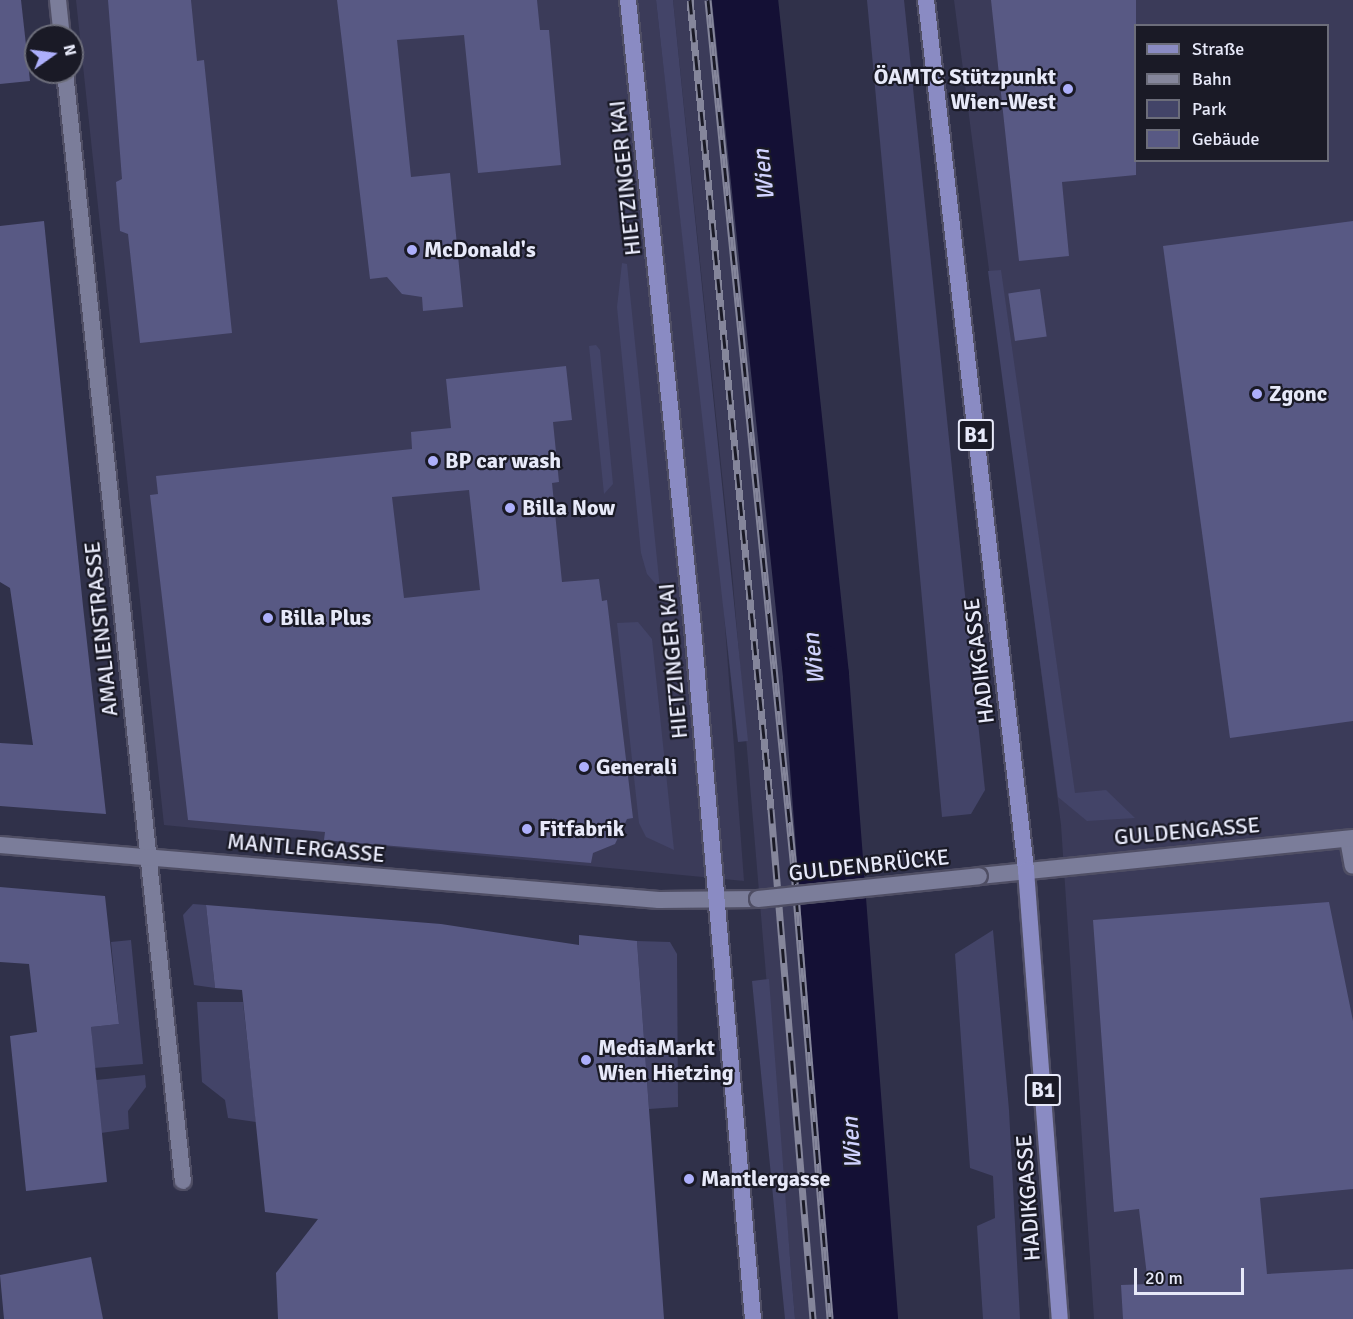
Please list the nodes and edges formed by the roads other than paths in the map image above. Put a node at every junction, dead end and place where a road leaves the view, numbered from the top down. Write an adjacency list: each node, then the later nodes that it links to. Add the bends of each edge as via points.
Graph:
1 (58, 0): 4 (street)
2 (628, 0): 11 (main road, HIETZINGER KAI)
3 (926, 0): 10 (main road, HADIKGASSE / B1)
4 (61, 24)
5 (66, 84): 8 (street, AMALIENSTRASSE)
6 (1350, 838): 9 (street); 10 (street, GULDENGASSE)
7 (0, 845): 8 (street, MANTLERGASSE)
8 (150, 857): 11 (street, MANTLERGASSE); 12 (street, AMALIENSTRASSE)
9 (1353, 867)
10 (1026, 870): 11 (street, GULDENBRÜCKE, bridge); 14 (main road, HADIKGASSE / B1)
11 (717, 902): 13 (main road, HIETZINGER KAI)
12 (183, 1181)
13 (753, 1319)
14 (1060, 1319)

